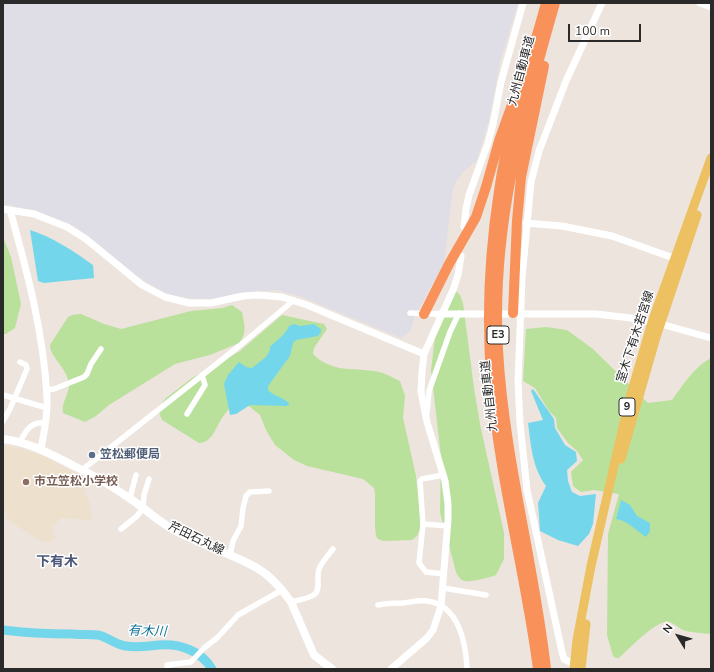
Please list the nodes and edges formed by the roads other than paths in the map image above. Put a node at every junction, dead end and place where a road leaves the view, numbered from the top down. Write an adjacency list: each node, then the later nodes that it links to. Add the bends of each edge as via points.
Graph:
1 (523, 3): 11 (street, via 501,82 488,143 469,195)
2 (545, 3): 17 (highway, via 476,217); 61 (highway, 九州自動車道 / E3, via 505,159 495,219 488,297 495,420)
3 (556, 3): 15 (highway, via 521,177); 62 (highway, 九州自動車道 / E3, via 513,160 503,221 497,298 504,418)
4 (602, 3): 10 (street, via 566,81 539,151 531,182)
5 (700, 3): 6 (street)
6 (711, 7)
7 (711, 158): 13 (main road, 室木下有木若宮線 / 9)
8 (711, 176): 13 (main road, 室木下有木若宮線 / 9)
9 (7, 209): 14 (street, via 34,214 67,227 86,239 142,285 165,297 199,304 258,295); 26 (street, via 30,287 41,344)
10 (526, 223): 13 (street, via 562,226 612,236); 56 (street, via 518,382 527,490 562,652 564,658)
11 (464, 227)
12 (461, 256): 23 (street, via 453,290)
13 (678, 260): 20 (main road, 室木下有木若宮線 / 9)
14 (294, 300): 23 (street); 25 (street)
15 (513, 310): 19 (street); 20 (street, via 526,313 596,314)
16 (410, 313): 17 (street)
17 (424, 314): 18 (street)
18 (436, 314): 19 (street)
19 (459, 314): 32 (street, via 429,391)
20 (656, 323): 21 (street); 56 (main road, 室木下有木若宮線 / 9, via 629,401 619,441 591,566 577,640)
21 (711, 338)
22 (101, 350): 26 (street, via 84,377)
23 (424, 354): 32 (street, via 421,392)
24 (20, 362): 28 (street, via 26,365 27,369)
25 (202, 375): 30 (street, via 205,385); 37 (street)
26 (46, 390): 29 (street)
27 (3, 394): 28 (street)
28 (14, 398): 29 (street); 31 (street)
29 (47, 408): 33 (street)
30 (187, 414)
31 (3, 421)
32 (426, 422): 39 (street)
33 (46, 423): 35 (street, via 32,424); 36 (street)
34 (3, 439): 35 (main road, 芹田石丸線)
35 (20, 442): 36 (main road, 芹田石丸線)
36 (41, 449): 37 (main road, 芹田石丸線)
37 (82, 470): 42 (main road, 芹田石丸線)
38 (136, 475): 42 (street)
39 (443, 475): 44 (street, via 422,479 420,482); 45 (street, via 448,504)
40 (149, 480): 43 (street)
41 (269, 492): 48 (street, via 250,492 246,496 242,526 233,541)
42 (130, 498): 43 (main road, 芹田石丸線)
43 (143, 508): 46 (street); 48 (main road, 芹田石丸線, via 166,525)
44 (423, 524): 45 (street); 49 (street, via 419,564 426,572)
45 (448, 526): 49 (street)
46 (121, 529)
47 (333, 549): 53 (street, via 319,570 315,594)
48 (230, 556): 51 (main road, 芹田石丸線, via 257,568)
49 (444, 574): 50 (street)
50 (443, 588): 52 (street); 55 (street)
51 (282, 590): 53 (main road, 芹田石丸線); 57 (street, via 238,615 191,662 167,665)
52 (486, 595)
53 (291, 602): 58 (main road, 芹田石丸線, via 314,655)
54 (378, 605): 55 (street, via 421,601)
55 (441, 606): 59 (street, via 433,630 427,638); 60 (street, via 447,609 456,621 466,652)
56 (576, 667)
57 (168, 669)
58 (332, 669)
59 (391, 669)
60 (467, 669)
61 (538, 669)
62 (546, 669)

